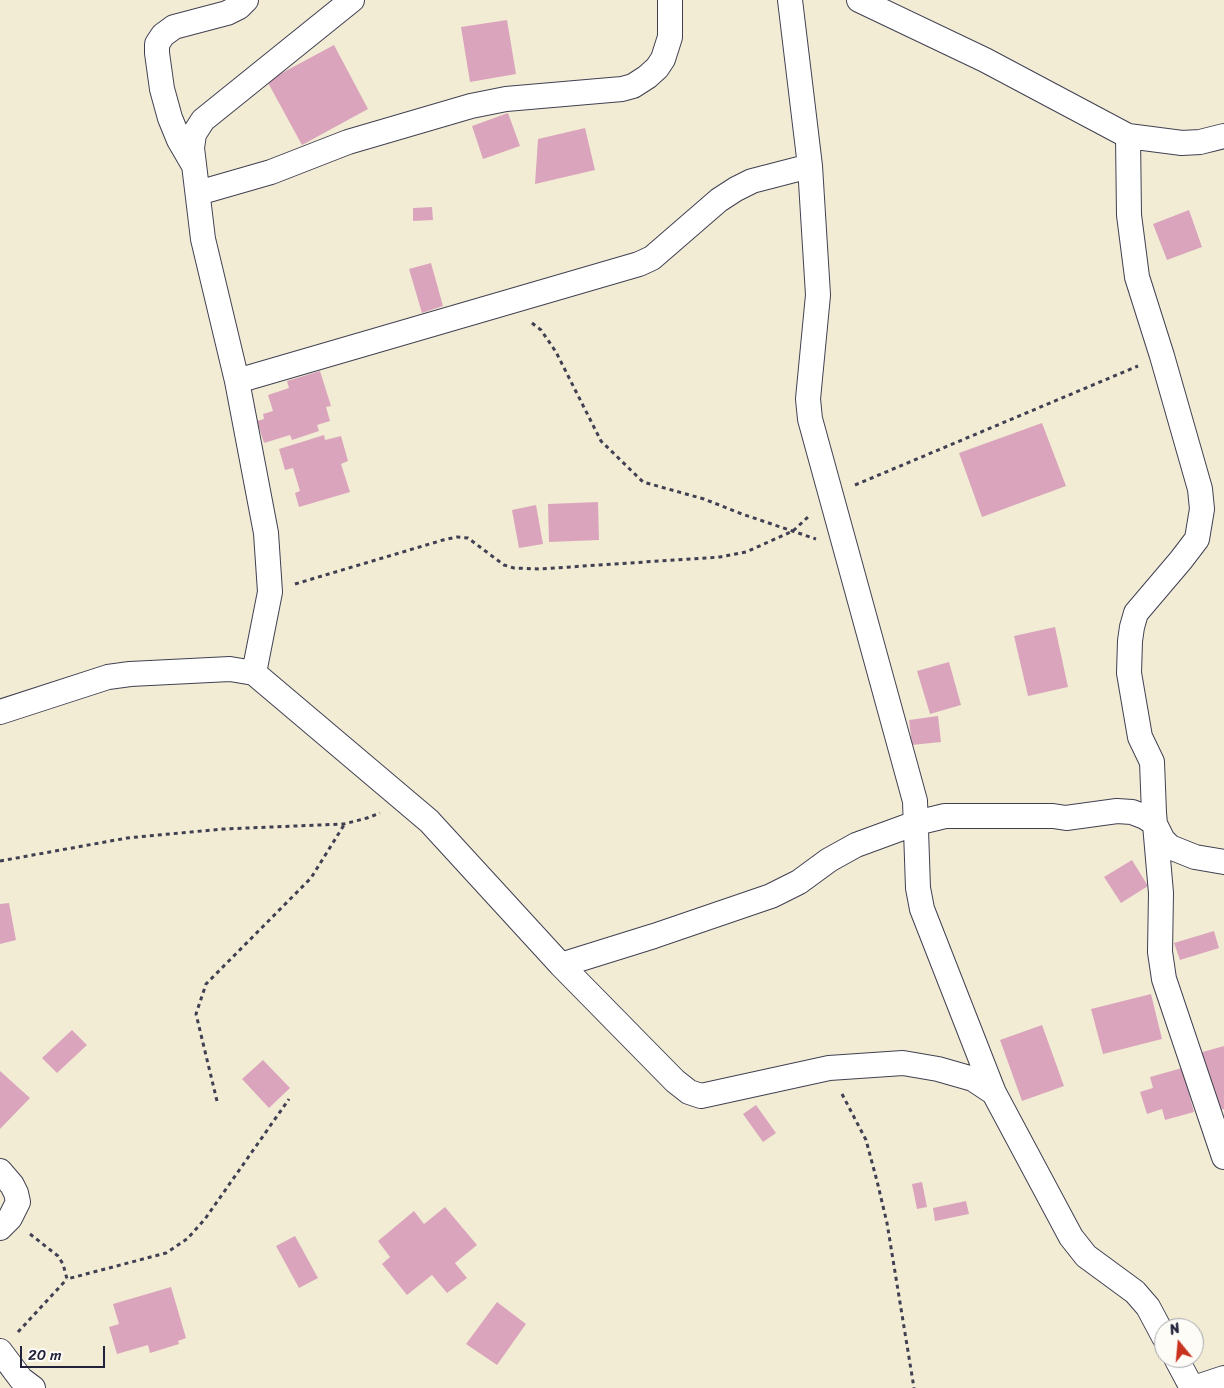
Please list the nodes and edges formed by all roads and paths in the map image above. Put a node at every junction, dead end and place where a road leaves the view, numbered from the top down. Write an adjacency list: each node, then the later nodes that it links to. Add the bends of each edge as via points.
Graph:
1 (246, 0): 8 (street, via 227,13 174,28 157,44 162,89 170,118)
2 (352, 0): 8 (street, via 203,120 194,134)
3 (670, 0): 10 (street, via 670,37 663,59 647,77 632,86 471,106 348,142 271,172)
4 (790, 0): 9 (street)
5 (859, 0): 6 (street, via 985,60)
6 (1128, 136): 7 (street, via 1182,143); 12 (street, via 1133,254)
7 (1224, 136)
8 (194, 165): 10 (street)
9 (810, 166): 11 (street, via 752,180 736,189 652,258 639,264); 14 (street, via 818,294 808,399 814,437)
10 (198, 193): 13 (street, via 203,239)
11 (502, 305): 13 (street); 15 (path, via 541,330 556,352 601,441 644,482 704,498)
12 (1162, 356): 14 (path, via 863,480); 23 (street, via 1200,489 1202,509 1197,539 1136,613 1132,627 1130,673 1140,737 1152,762)
13 (237, 381): 17 (street, via 266,533)
14 (831, 497): 15 (path); 16 (street)
15 (793, 530): 16 (path); 17 (path, via 746,552 720,557 539,569 514,568 468,538 457,537)
16 (845, 548): 21 (street, via 915,801)
17 (270, 592): 18 (street)
18 (254, 673): 19 (street, via 230,669 108,677); 20 (street)
19 (0, 712)
20 (405, 801): 22 (path, via 367,818); 26 (street, via 429,821)
21 (916, 823): 23 (street, via 945,816 1066,818 1117,811 1132,812); 26 (street, via 856,845 771,896); 28 (street, via 918,888 922,909)
22 (344, 824): 24 (path, via 223,829 127,838); 30 (path, via 311,878 206,984 196,1014)
23 (1154, 824): 25 (street, via 1170,847 1195,857); 31 (street, via 1161,893 1160,952 1164,979)
24 (0, 861)
25 (1224, 862)
26 (561, 965): 27 (street, via 689,1092 702,1096)
27 (829, 1068): 28 (street, via 903,1063 938,1068 973,1080); 40 (path, via 866,1140 877,1181 887,1222)
28 (994, 1093): 35 (street, via 1071,1237 1086,1256 1135,1292)
29 (288, 1099): 34 (path, via 205,1219 186,1239 166,1253)
30 (217, 1101)
31 (1224, 1157)
32 (0, 1171): 33 (street, via 16,1193 18,1202)
33 (5, 1223): 34 (path, via 58,1256)
34 (67, 1278): 36 (path)
35 (1154, 1318)
36 (0, 1352): 39 (street, via 21,1379)
37 (1182, 1368): 41 (street)
38 (1224, 1378): 41 (street)
39 (33, 1388)
40 (914, 1388)
41 (1193, 1388)

